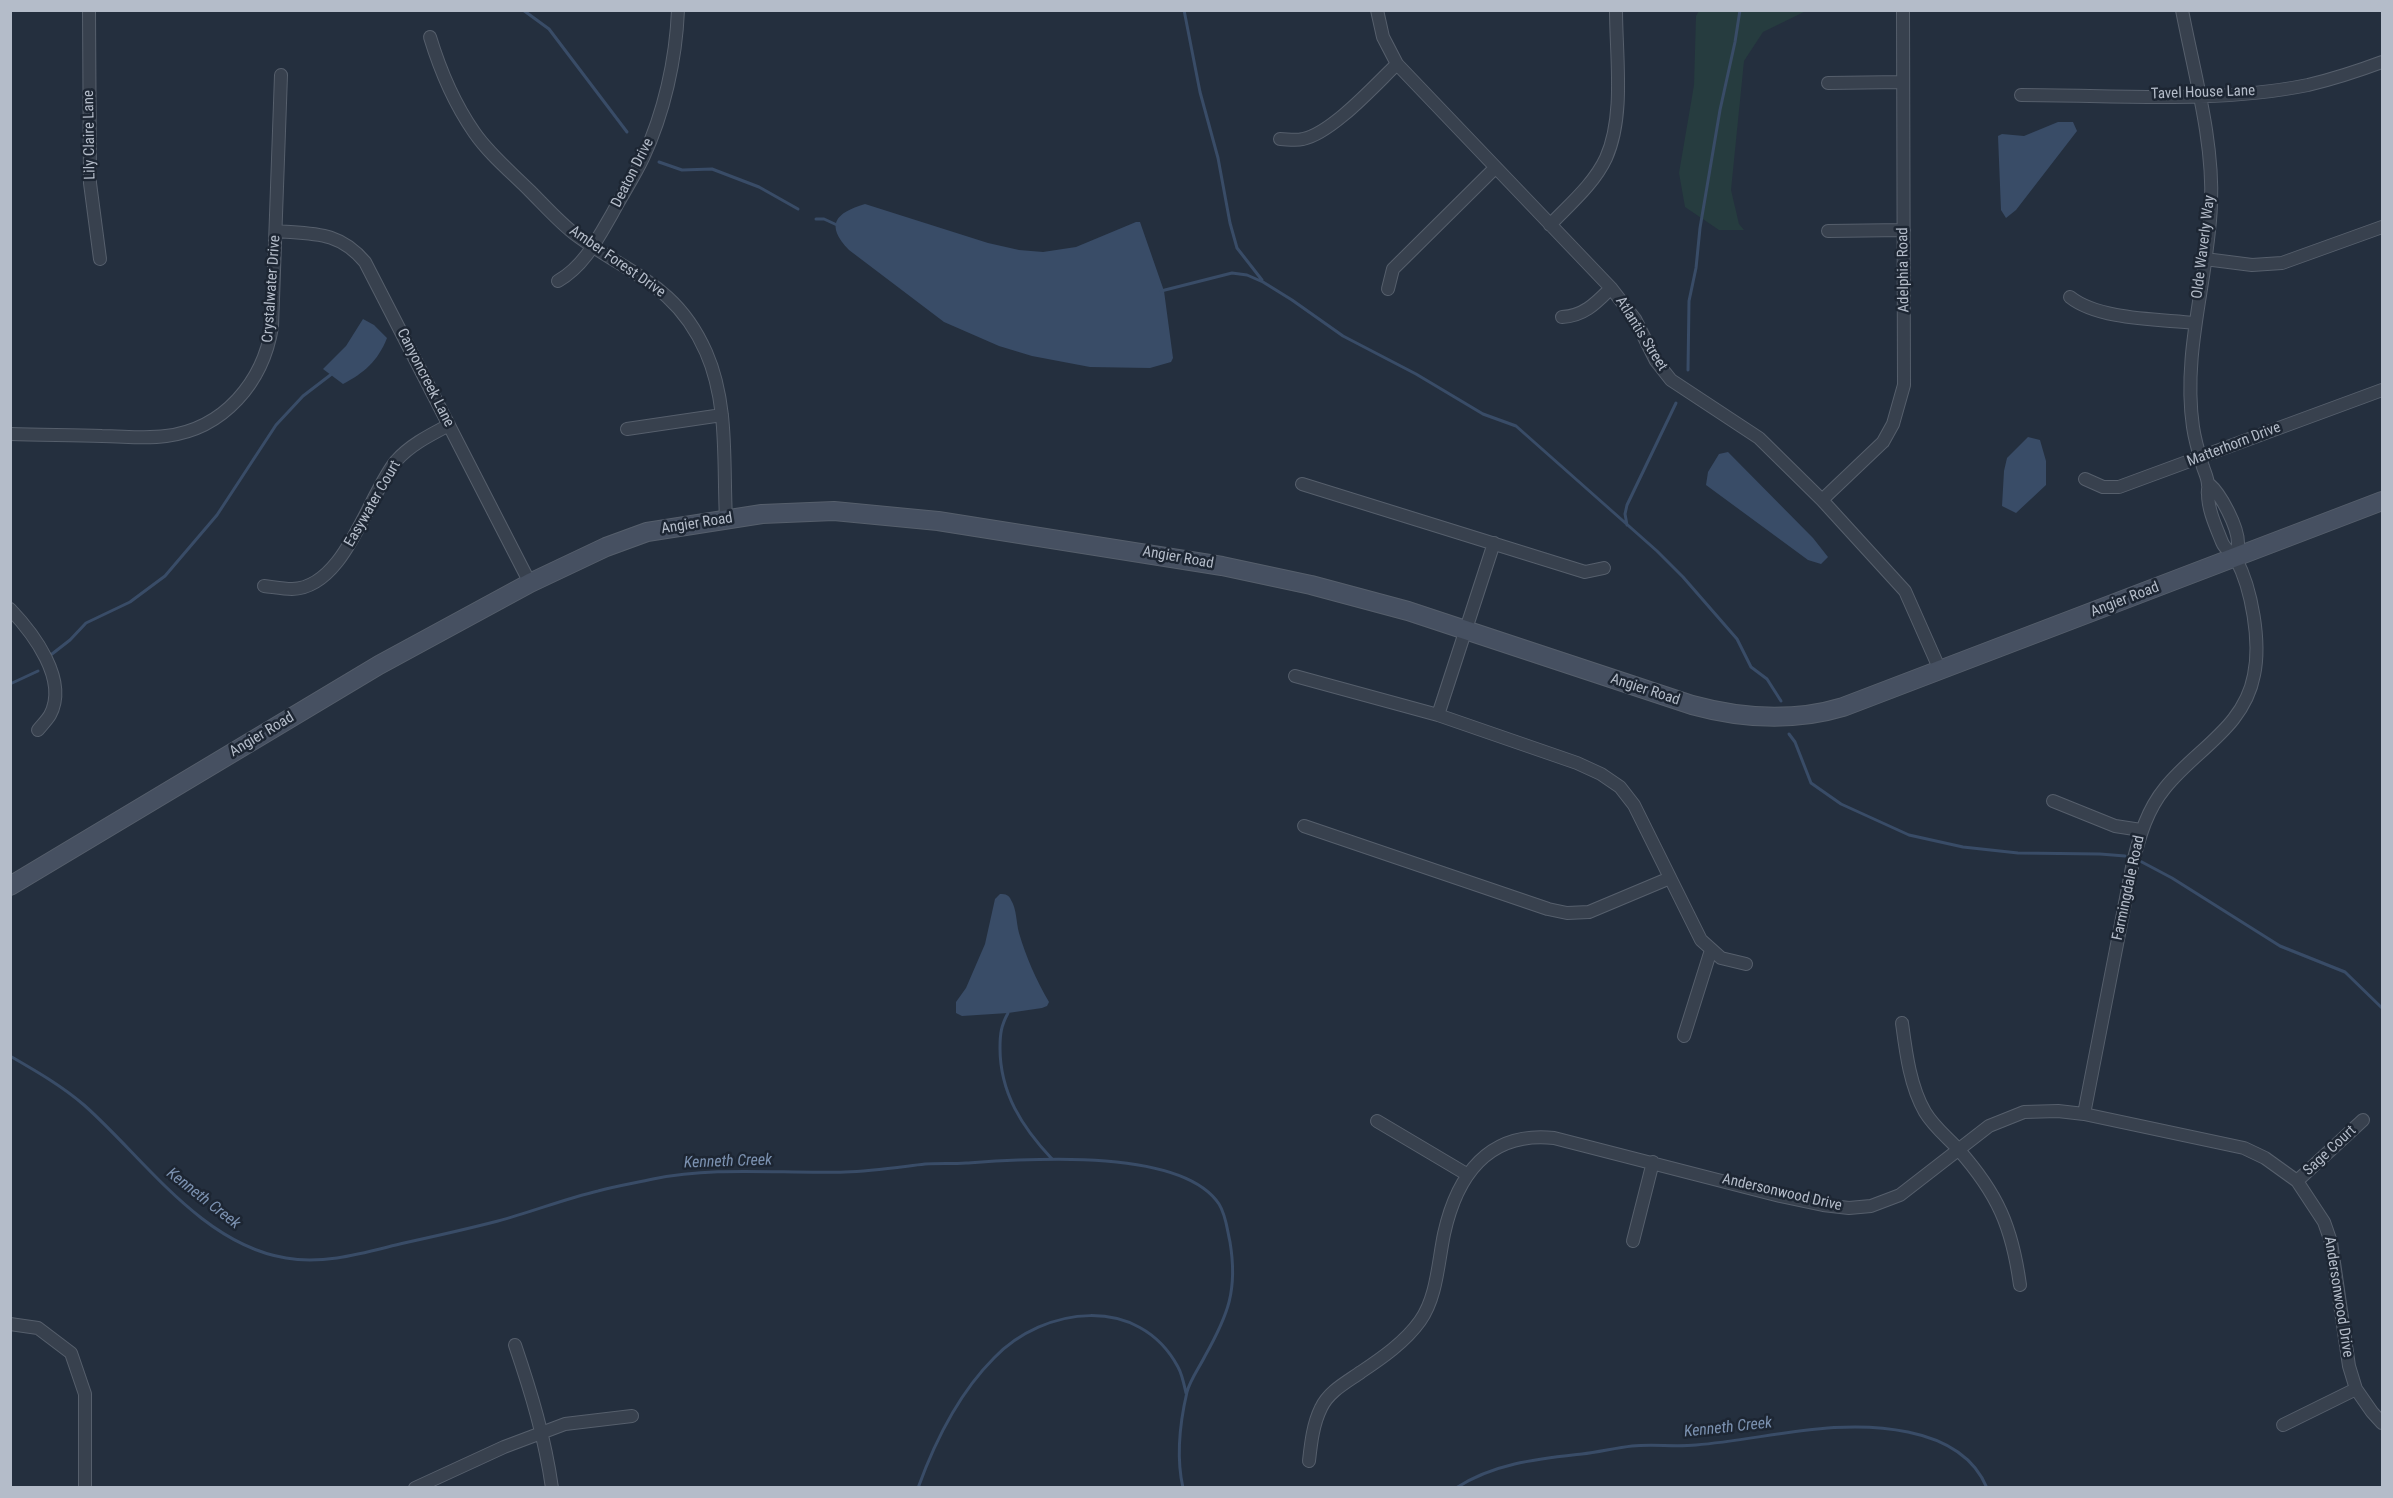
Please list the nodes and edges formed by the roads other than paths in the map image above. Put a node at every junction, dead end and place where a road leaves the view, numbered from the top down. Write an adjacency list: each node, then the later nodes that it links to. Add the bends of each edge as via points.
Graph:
1 (89, 10): 23 (street, Lily Claire Lane, via 90,183)
2 (678, 10): 22 (street, Deaton Drive, via 674,60 651,140)
3 (1377, 10): 9 (street, Atlantis Street, via 1383,37)
4 (1616, 10): 17 (street, via 1617,100 1615,128 1606,158 1591,181)
5 (1903, 10): 11 (street, Adelphia Road)
6 (2182, 10): 14 (street, Olde Waverly Way)
7 (430, 37): 22 (street, Amber Forest Drive, via 439,65 475,134 562,223)
8 (2382, 62): 14 (street, Tavel House Lane, via 2308,85)
9 (1397, 64): 15 (street, via 1340,118 1314,135); 16 (street, Atlantis Street)
10 (280, 75): 20 (street, Crystalwater Drive)
11 (1902, 82): 12 (street); 19 (street, Adelphia Road)
12 (1828, 83)
13 (2020, 94): 14 (street, Tavel House Lane)
14 (2198, 96): 24 (street, Olde Waverly Way, via 2211,176)
15 (1280, 139)
16 (1495, 168): 17 (street, Atlantis Street); 27 (street, via 1393,269)
17 (1550, 225): 26 (street, Atlantis Street)
18 (2382, 227): 24 (street, via 2282,263 2252,265)
19 (1904, 230): 21 (street); 39 (street, Adelphia Road, via 1905,359 1900,406 1883,442)
20 (276, 231): 33 (street, Canyoncreek Lane, via 323,234 356,252 371,272); 35 (street, Crystalwater Drive, via 268,348 249,386 228,409 200,426 165,436)
21 (1828, 231)
22 (593, 246): 25 (street, Deaton Drive, via 572,274); 32 (street, Amber Forest Drive, via 648,280 692,325 716,378)
23 (100, 259)
24 (2205, 259): 30 (street, Olde Waverly Way)
25 (558, 281)
26 (1611, 288): 29 (street, via 1586,311); 39 (street, Atlantis Street, via 1635,319 1656,361 1671,380 1759,438)
27 (1388, 289)
28 (2070, 297): 30 (street, via 2100,312)
29 (1562, 317)
30 (2195, 323): 36 (street, Olde Waverly Way, via 2190,389)
31 (2382, 390): 36 (street, Matterhorn Drive)
32 (722, 415): 34 (street); 41 (street, Amber Forest Drive)
33 (449, 425): 45 (street, Canyoncreek Lane); 46 (street, Easywater Court, via 397,460 354,538 326,572 299,588)
34 (627, 429)
35 (10, 434)
36 (2200, 458): 37 (street, Matterhorn Drive, via 2119,487 2103,487); 43 (street, Olde Waverly Way, via 2238,541)
37 (2085, 479)
38 (1302, 484): 42 (street)
39 (1822, 500): 49 (street, Atlantis Street, via 1905,591)
40 (2382, 501): 43 (street, Angier Road)
41 (726, 519): 45 (street, Angier Road, via 628,538); 48 (street, Angier Road, via 834,511 1001,530 1283,578)
42 (1494, 543): 44 (street, via 1585,572); 48 (street)
43 (2235, 558): 49 (street, Angier Road); 55 (street, Farmingdale Road, via 2248,594 2255,631 2251,688 2232,723 2165,788)
44 (1604, 568)
45 (530, 583): 57 (street, Angier Road, via 379,665)
46 (264, 586)
47 (10, 609): 52 (street, via 42,651 53,676 54,704)
48 (1466, 629): 49 (street, Angier Road, via 1680,702 1751,717 1794,717 1832,710); 51 (street)
49 (1940, 670)
50 (1295, 676): 51 (street)
51 (1438, 715): 56 (street, via 1577,763 1611,781 1634,805)
52 (38, 730)
53 (2053, 801): 55 (street, via 2115,826)
54 (1304, 826): 56 (street, via 1567,913 1589,912)
55 (2141, 830): 62 (street, Farmingdale Road)
56 (1670, 878): 58 (street, via 1701,940)
57 (10, 886)
58 (1711, 950): 59 (street, via 1721,958); 61 (street)
59 (1746, 964)
60 (1902, 1023): 65 (street, via 1917,1095 1932,1122)
61 (1684, 1036)
62 (2084, 1114): 65 (street, Andersonwood Drive, via 2024,1112 1989,1126); 68 (street, Andersonwood Drive, via 2244,1148)
63 (2363, 1120): 68 (street, Sage Court)
64 (1377, 1121): 67 (street)
65 (1958, 1149): 66 (street, Andersonwood Drive, via 1900,1195 1871,1206 1849,1208 1780,1196); 70 (street, via 2004,1214)
66 (1653, 1162): 67 (street, Andersonwood Drive, via 1554,1138 1522,1137 1504,1142 1483,1156); 69 (street)
67 (1468, 1175): 78 (street, Andersonwood Drive, via 1450,1211 1434,1288 1420,1321 1391,1350 1326,1400 1312,1435)
68 (2297, 1181): 73 (street, Andersonwood Drive, via 2324,1222 2331,1242 2349,1366)
69 (1633, 1241)
70 (2020, 1285)
71 (10, 1324): 79 (street, via 38,1328 71,1353 85,1394)
72 (515, 1345): 77 (street)
73 (2356, 1389): 75 (street, Andersonwood Drive); 76 (street)
74 (633, 1416): 77 (street, via 565,1424)
75 (2382, 1423)
76 (2283, 1425)
77 (541, 1433): 80 (street); 81 (street)
78 (1309, 1461)
79 (85, 1488)
80 (415, 1488)
81 (552, 1488)

